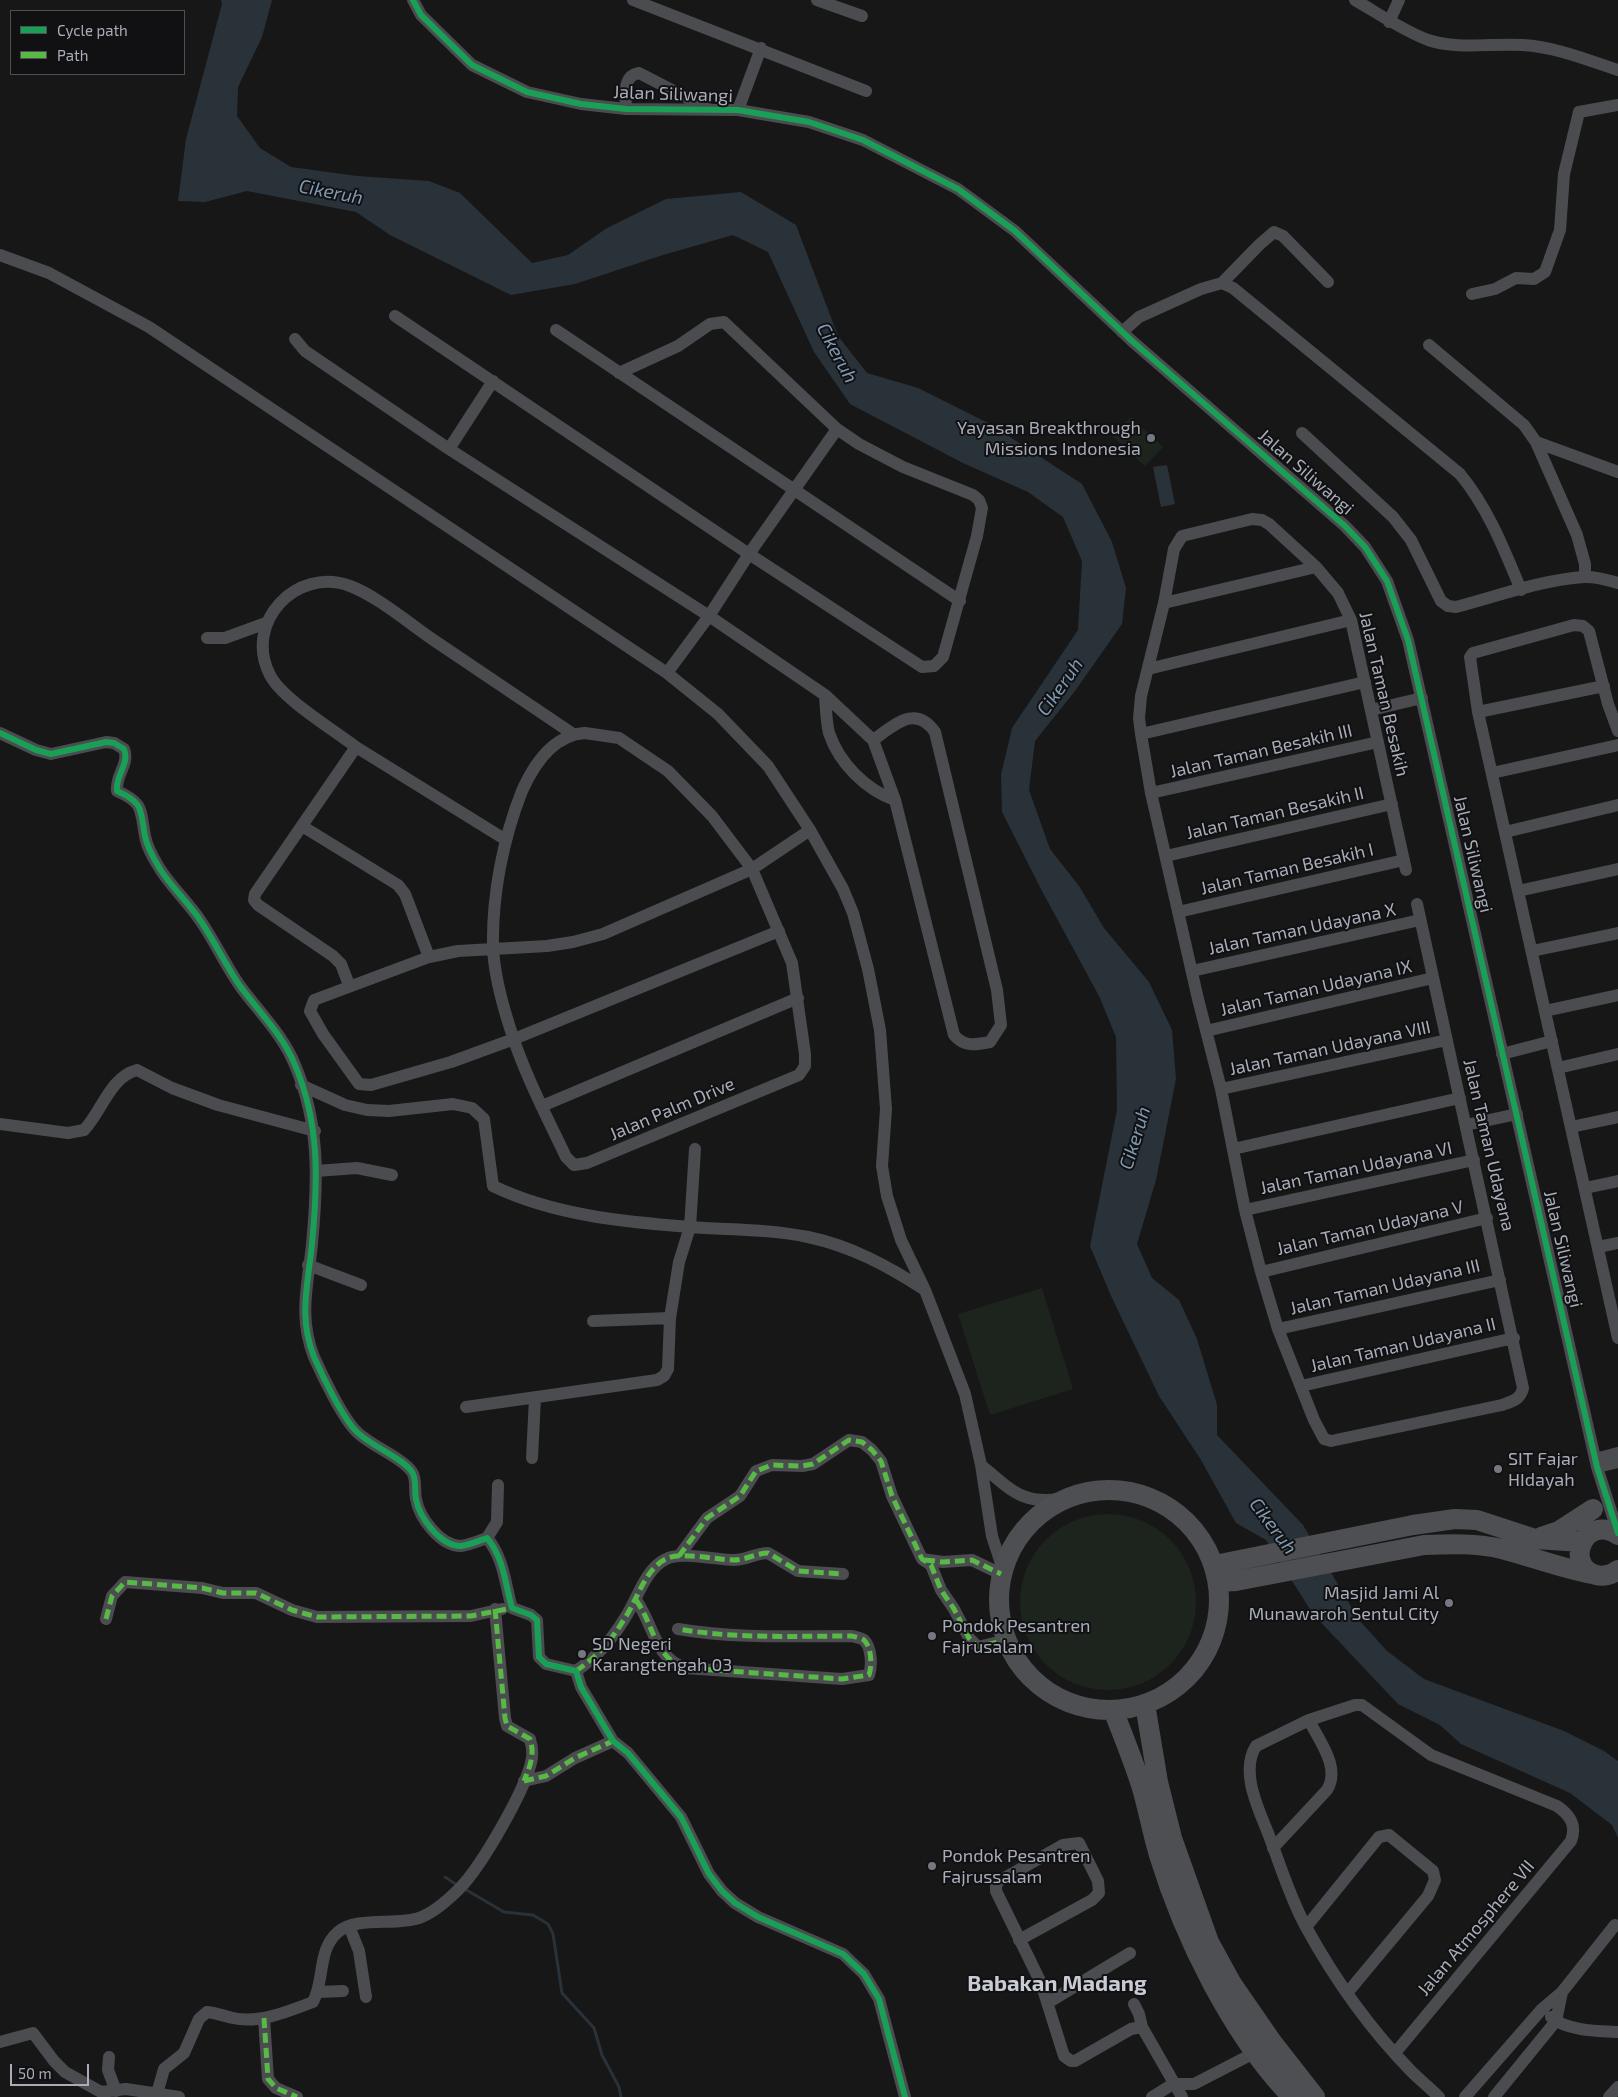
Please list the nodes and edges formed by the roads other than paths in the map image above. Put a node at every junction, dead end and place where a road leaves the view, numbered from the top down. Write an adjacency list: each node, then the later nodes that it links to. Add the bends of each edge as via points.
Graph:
1 (413, 0): 13 (street, Jalan Siliwangi, via 421,15 472,65 527,92 581,104)
2 (633, 0): 6 (street)
3 (818, 0): 7 (street)
4 (1354, 0): 8 (street)
5 (1400, 0): 8 (street)
6 (656, 4): 9 (street)
7 (862, 16)
8 (1389, 22): 10 (street, via 1445,44 1552,48)
9 (761, 48): 11 (street); 15 (street)
10 (1618, 70)
11 (866, 91)
12 (1618, 105): 19 (street, via 1579,112 1564,174 1560,230 1545,272 1534,279 1516,278 1495,289)
13 (626, 108): 14 (street, Jalan Siliwangi); 14 (street, via 626,80 639,73)
14 (712, 110): 15 (street, Jalan Siliwangi)
15 (738, 110): 22 (street, Jalan Siliwangi, via 809,122 864,140 958,189 1014,231)
16 (0, 255): 45 (street, via 49,272 149,327)
17 (1328, 282): 18 (street, via 1283,236 1274,232)
18 (1222, 283): 22 (street, via 1139,317); 37 (street, via 1256,305 1460,474 1474,491 1497,533)
19 (1472, 294)
20 (395, 316): 26 (street)
21 (556, 330): 25 (street)
22 (1122, 332): 49 (street, Jalan Siliwangi, via 1321,504 1364,547 1379,566 1394,598)
23 (295, 339): 30 (street, via 305,351)
24 (1429, 345): 29 (street, via 1524,425)
25 (619, 373): 27 (street, via 678,346 710,324 724,322); 32 (street)
26 (492, 381): 30 (street); 33 (street)
27 (837, 429): 32 (street); 38 (street, via 903,467 979,500 982,508 977,536)
28 (1302, 433): 37 (street, via 1394,517 1442,601 1448,606 1456,607)
29 (1536, 442): 31 (street); 35 (street, via 1577,535)
30 (449, 449): 40 (street)
31 (1618, 472)
32 (793, 490): 33 (street); 38 (street)
33 (749, 554): 38 (street, via 922,666 934,666 943,657); 40 (street)
34 (1316, 567): 39 (street); 39 (street, Jalan Taman Besakih, via 1269,524 1252,519 1182,536 1174,549); 41 (street, Jalan Taman Besakih, via 1338,592)
35 (1585, 577): 36 (street); 37 (street)
36 (1618, 583)
37 (1521, 590)
38 (960, 601)
39 (1164, 603): 44 (street)
40 (710, 616): 45 (street); 48 (street)
41 (1351, 620): 44 (street); 46 (street, Jalan Taman Besakih)
42 (266, 623): 43 (street, via 225,638); 54 (street, via 282,599 307,584 327,581 350,586); 59 (street, via 262,638 270,675 281,690)
43 (207, 638)
44 (1148, 670): 55 (street, via 1139,718)
45 (667, 673): 66 (street, via 718,714 768,766)
46 (1365, 682): 50 (street, Jalan Taman Besakih); 55 (street)
47 (1604, 686): 51 (street); 51 (street, via 1589,631 1574,625 1473,653 1470,664); 52 (street)
48 (825, 695): 56 (street); 62 (street, via 830,734 847,764 869,788)
49 (1422, 698): 50 (street); 92 (street, Jalan Siliwangi)
50 (1371, 710): 57 (street, Jalan Taman Besakih)
51 (1478, 712): 60 (street)
52 (1618, 731)
53 (0, 733): 95 (street, via 51,754 106,742 114,742 124,749 125,763 117,791 132,797 141,808 145,837 156,862 201,922 239,984 279,1035 295,1065)
54 (573, 734): 68 (street, Jalan Palm Drive, via 560,740 536,764 512,816); 71 (street, Jalan Palm Drive, via 619,738 668,771 712,816)
55 (1141, 734): 61 (street)
56 (873, 740): 62 (street); 62 (street, via 910,718 920,718 935,732 997,990 1001,1025 990,1042 965,1044 954,1035)
57 (1378, 742): 61 (street, Jalan Taman Besakih III); 63 (street, Jalan Taman Besakih)
58 (1618, 745): 60 (street)
59 (356, 747): 65 (street); 68 (street)
60 (1492, 774): 67 (street)
61 (1151, 794): 69 (street)
62 (895, 800)
63 (1392, 804): 69 (street, Jalan Taman Besakih II); 70 (street, Jalan Taman Besakih)
64 (1618, 805): 67 (street)
65 (302, 826): 81 (street, via 398,885); 84 (street, via 254,894 254,900 333,956 341,964)
66 (810, 830): 71 (street); 121 (street, via 843,888 864,951 880,1030 885,1079 883,1180 901,1240)
67 (1505, 832): 73 (street)
68 (506, 840): 79 (street, Jalan Palm Drive, via 496,893)
69 (1166, 856): 75 (street)
70 (1405, 865): 75 (street, Jalan Taman Besakih I)
71 (752, 869): 77 (street, Jalan Palm Drive); 79 (street, via 603,934 547,946)
72 (1618, 869): 73 (street)
73 (1518, 891): 80 (street)
74 (1417, 904): 76 (street, Jalan Taman Udayana)
75 (1178, 912): 82 (street)
76 (1420, 920): 82 (street, Jalan Taman Udayana X); 83 (street, Jalan Taman Udayana)
77 (779, 931): 86 (street, Jalan Palm Drive, via 792,963); 89 (street)
78 (1618, 932): 80 (street)
79 (493, 948): 81 (street); 89 (street, Jalan Palm Drive, via 501,995)
80 (1532, 951): 87 (street)
81 (429, 957): 84 (street)
82 (1192, 971): 88 (street)
83 (1434, 978): 88 (street, Jalan Taman Udayana IX); 90 (street, Jalan Taman Udayana)
84 (350, 985): 89 (street, via 314,1000 310,1011 359,1084 383,1082)
85 (1618, 995): 87 (street)
86 (798, 998): 98 (street); 98 (street, Jalan Palm Drive, via 804,1066 799,1074 755,1093 587,1163 574,1165 566,1157)
87 (1545, 1011): 91 (street)
88 (1206, 1031): 96 (street)
89 (514, 1039): 98 (street, Jalan Palm Drive)
90 (1447, 1040): 96 (street, Jalan Taman Udayana VIII); 97 (street, Jalan Taman Udayana)
91 (1552, 1041): 92 (street); 94 (street)
92 (1502, 1054): 99 (street, Jalan Siliwangi)
93 (1618, 1054): 94 (street)
94 (1558, 1068): 103 (street)
95 (301, 1085): 104 (street); 114 (street, via 345,1105 367,1110 414,1110 453,1104 472,1108 484,1119 493,1186 522,1200 548,1207)
96 (1221, 1090): 106 (street)
97 (1460, 1098): 102 (street, Jalan Taman Udayana); 106 (street)
98 (542, 1106)
99 (1517, 1114): 102 (street); 134 (street, Jalan Siliwangi)
100 (1618, 1116): 103 (street)
101 (0, 1124): 104 (street, via 68,1133 84,1130 120,1079 137,1070 172,1088 218,1105)
102 (1466, 1125): 107 (street, Jalan Taman Udayana)
103 (1571, 1127): 111 (street)
104 (315, 1130): 108 (street)
105 (695, 1149): 114 (street)
106 (1233, 1149): 112 (street)
107 (1474, 1160): 112 (street, Jalan Taman Udayana VI); 113 (street, Jalan Taman Udayana)
108 (316, 1171): 109 (street, via 357,1168); 117 (street)
109 (392, 1175)
110 (1618, 1181): 111 (street)
111 (1585, 1188): 116 (street)
112 (1245, 1210): 118 (street)
113 (1487, 1218): 118 (street, Jalan Taman Udayana V); 119 (street, Jalan Taman Udayana)
114 (690, 1227): 121 (street, via 807,1237 847,1248 884,1264); 123 (street, via 679,1262)
115 (1618, 1242): 116 (street)
116 (1598, 1247): 122 (street)
117 (308, 1265): 120 (street); 141 (street, via 307,1333 317,1363 349,1422 356,1432 412,1471 418,1509 440,1538 461,1546)
118 (1260, 1272): 125 (street)
119 (1500, 1280): 125 (street, Jalan Taman Udayana III); 126 (street, Jalan Taman Udayana)
120 (361, 1285)
121 (925, 1290): 135 (street, via 965,1394)
122 (1614, 1304): 127 (street)
123 (670, 1318): 124 (street); 129 (street, via 668,1370 664,1376 657,1380)
124 (593, 1321)
125 (1278, 1329): 128 (street)
126 (1514, 1338): 128 (street, Jalan Taman Udayana II); 128 (street, Jalan Taman Udayana, via 1523,1383 1522,1395 1502,1405 1425,1423 1340,1441 1324,1439)
127 (1618, 1338)
128 (1301, 1386)
129 (535, 1398): 130 (street); 132 (street)
130 (466, 1407)
131 (1618, 1453): 134 (street)
132 (532, 1458)
133 (1618, 1462): 134 (street)
134 (1596, 1463): 137 (street, Jalan Siliwangi)
135 (981, 1465): 138 (street, via 1006,1486 1030,1500 1046,1502); 147 (street, via 992,1536)
136 (498, 1485): 141 (street, via 497,1522)
137 (1603, 1488): 139 (street); 140 (street, Jalan Siliwangi)
138 (1067, 1498): 147 (main road, via 1035,1518 1012,1548); 150 (main road, via 1103,1490 1139,1494 1172,1509 1198,1533)
139 (1593, 1509): 142 (street); 143 (main road, via 1559,1531)
140 (1618, 1534): 142 (main road, via 1601,1529)
141 (487, 1538): 153 (street, via 503,1570)
142 (1586, 1538): 143 (main road); 151 (main road, via 1580,1560)
143 (1535, 1539): 144 (main road, via 1494,1524 1455,1519 1413,1525)
144 (1331, 1552): 150 (main road); 151 (main road, via 1466,1545 1502,1549)
145 (679, 1556): 146 (street, via 707,1518 740,1496 756,1471 772,1465 813,1464 849,1440 862,1442 881,1461 892,1496); 149 (street, via 736,1560 768,1553 798,1571); 152 (street, via 666,1559 655,1568)
146 (922, 1559): 147 (street, via 943,1562 972,1560); 157 (street, via 931,1565 941,1590 978,1648)
147 (1002, 1572): 157 (main road, via 998,1596)
148 (1617, 1572): 151 (main road, via 1604,1576)
149 (843, 1574)
150 (1217, 1574): 159 (main road, via 1219,1613 1211,1643 1200,1662 1173,1690)
151 (1592, 1574)
152 (636, 1600): 156 (street, via 645,1612 662,1652 672,1663 685,1668 857,1678 869,1675 872,1666 864,1640 852,1636 759,1637); 158 (street, via 600,1654)
153 (512, 1608): 154 (street); 158 (street, via 537,1620 542,1661)
154 (495, 1609): 155 (street, via 471,1616 317,1617 292,1610 256,1592 223,1593 202,1588 125,1582 112,1596); 163 (street, via 507,1726 530,1739 533,1749)
155 (106, 1619)
156 (678, 1629)
157 (1006, 1640): 160 (main road, via 1019,1664 1053,1694 1086,1708)
158 (576, 1671): 162 (street, via 581,1687)
159 (1145, 1704): 160 (main road); 183 (main road, via 1158,1782 1172,1838 1209,1942)
160 (1113, 1710): 183 (main road, via 1141,1785 1159,1854 1196,1952 1223,2002)
161 (1308, 1720): 164 (street, via 1331,1764 1332,1778 1327,1790); 164 (street, via 1256,1746 1251,1758 1249,1773); 184 (street, Jalan Atmosphere VII, via 1362,1705 1431,1755 1557,1806 1573,1822 1571,1841)
162 (613, 1741): 163 (street, via 575,1758 546,1776); 193 (street, via 628,1753 682,1816 709,1874 735,1903 758,1917 837,1951 864,1974 880,1999)
163 (524, 1781): 166 (street, via 479,1863 462,1885 432,1912 418,1919)
164 (1273, 1848): 167 (street)
165 (1615, 1925): 173 (street)
166 (349, 1926): 171 (street, via 332,1938 325,1951); 174 (street, via 360,1951)
167 (1306, 1927): 172 (street); 172 (street, via 1380,1836 1389,1836 1433,1871 1434,1886 1428,1896)
168 (1019, 1940): 168 (street, via 996,1891 999,1881 1062,1845 1078,1843 1098,1881 1099,1893); 175 (street)
169 (1130, 1954): 175 (street)
170 (343, 1991): 171 (street)
171 (319, 1992): 178 (street, via 313,2002)
172 (1348, 1992): 184 (street)
173 (1562, 1992): 177 (street); 179 (street)
174 (366, 1997)
175 (1049, 2002): 180 (street, via 1061,2051 1071,2061 1131,2029)
176 (1134, 2004): 180 (street)
177 (1542, 2009): 179 (street); 200 (street)
178 (264, 2018): 190 (street, via 234,2018 207,2012 199,2019 184,2052 164,2069); 192 (street, via 268,2080 276,2088)
179 (1556, 2021): 181 (street, via 1584,2029); 201 (street)
180 (1142, 2027): 186 (street)
181 (1618, 2032)
182 (0, 2042): 189 (street, via 33,2033 65,2072 101,2092)
183 (1264, 2048): 187 (street); 197 (main road); 198 (main road)
184 (1395, 2053): 199 (street)
185 (108, 2057): 189 (street, via 108,2070)
186 (1174, 2084): 187 (street); 194 (street); 195 (street)
187 (1194, 2084): 196 (street)
188 (1618, 2087): 202 (street)
189 (116, 2092): 190 (street, via 126,2089)
190 (156, 2095): 191 (street)
191 (179, 2097)
192 (297, 2097)
193 (905, 2097)
194 (1152, 2097)
195 (1182, 2097)
196 (1190, 2097)
197 (1292, 2097)
198 (1315, 2097)
199 (1439, 2097)
200 (1465, 2097)
201 (1494, 2097)
202 (1609, 2097)

